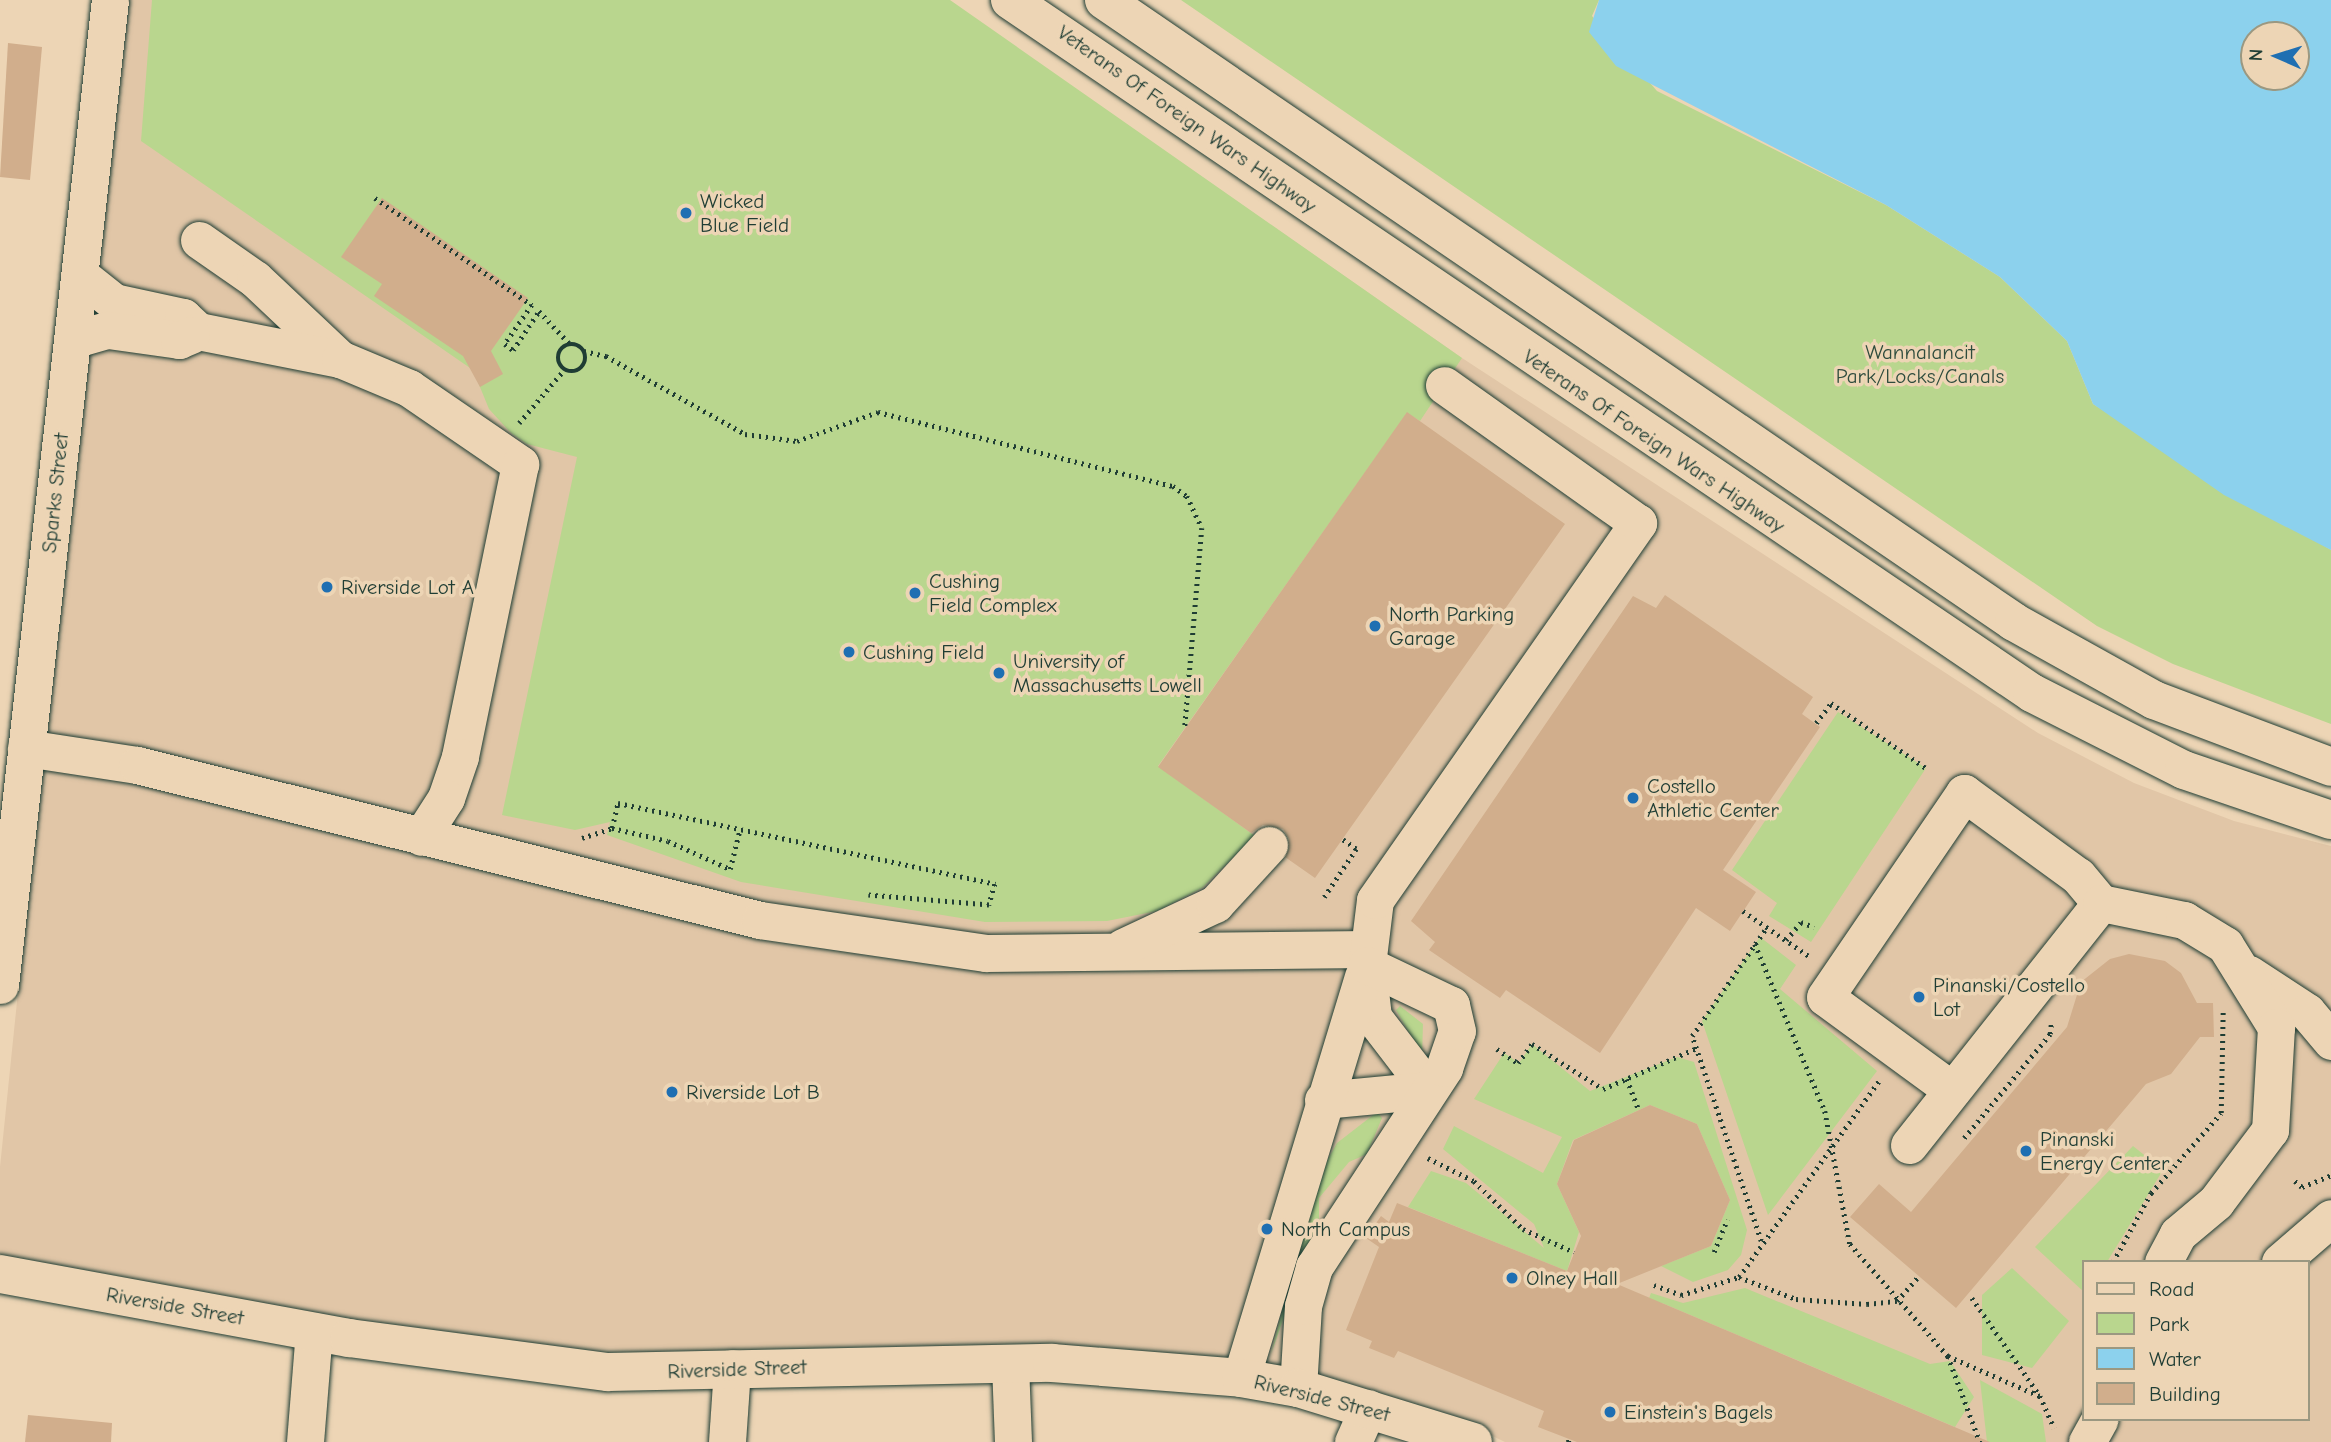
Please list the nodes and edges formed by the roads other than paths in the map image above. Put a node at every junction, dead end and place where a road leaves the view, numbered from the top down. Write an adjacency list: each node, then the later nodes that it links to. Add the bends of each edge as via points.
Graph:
1 (110, 0): 5 (street, Sparks Street)
2 (1010, 0): 12 (main road, Veterans Of Foreign Wars Highway, via 2032,693 2184,770)
3 (1104, 0): 11 (main road, via 2025,628 2154,700)
4 (199, 240): 8 (street, via 255,279)
5 (80, 275): 6 (street, via 114,302 183,317); 7 (street, Sparks Street)
6 (198, 331): 7 (street, via 179,340 108,330); 8 (street)
7 (72, 340): 10 (street, Sparks Street)
8 (340, 359): 13 (street, via 409,388 509,456 460,757 446,798)
9 (1444, 385): 17 (street, via 1638,523 1375,900)
10 (26, 748): 13 (street, via 137,765); 19 (street, Sparks Street)
11 (2331, 767)
12 (2331, 820)
13 (421, 836): 15 (street, via 760,920 986,953)
14 (2101, 903): 18 (street, via 2184,920 2225,945); 22 (street); 22 (street, via 2078,876 1964,793 1825,997)
15 (1116, 950): 16 (street); 16 (street, via 1215,904 1276,850 1227,920)
16 (1184, 952): 17 (street)
17 (1367, 957): 21 (street, via 1373,1017); 21 (street, via 1451,1004 1457,1031); 23 (street)
18 (2239, 967): 20 (street, via 2307,1012); 26 (street, via 2276,1027 2270,1130 2216,1202 2178,1234)
19 (0, 985)
20 (2331, 1041)
21 (1429, 1090): 23 (street); 33 (street, via 1314,1268 1303,1307)
22 (1952, 1090): 24 (street)
23 (1322, 1100): 32 (street)
24 (1909, 1144)
25 (2331, 1218): 27 (street)
26 (2165, 1260)
27 (2282, 1260)
28 (0, 1275): 29 (main road, Riverside Street)
29 (314, 1331): 31 (main road, Riverside Street, via 608,1372); 37 (street)
30 (1010, 1364): 31 (main road, Riverside Street); 32 (main road, Riverside Street); 39 (street)
31 (732, 1368): 38 (street)
32 (1241, 1378): 33 (main road, Riverside Street)
33 (1298, 1388): 34 (main road, Riverside Street)
34 (1368, 1408): 40 (street); 41 (main road, Riverside Street)
35 (2097, 1421): 36 (street)
36 (2073, 1440)
37 (305, 1442)
38 (727, 1442)
39 (1013, 1442)
40 (1353, 1442)
41 (1473, 1442)

